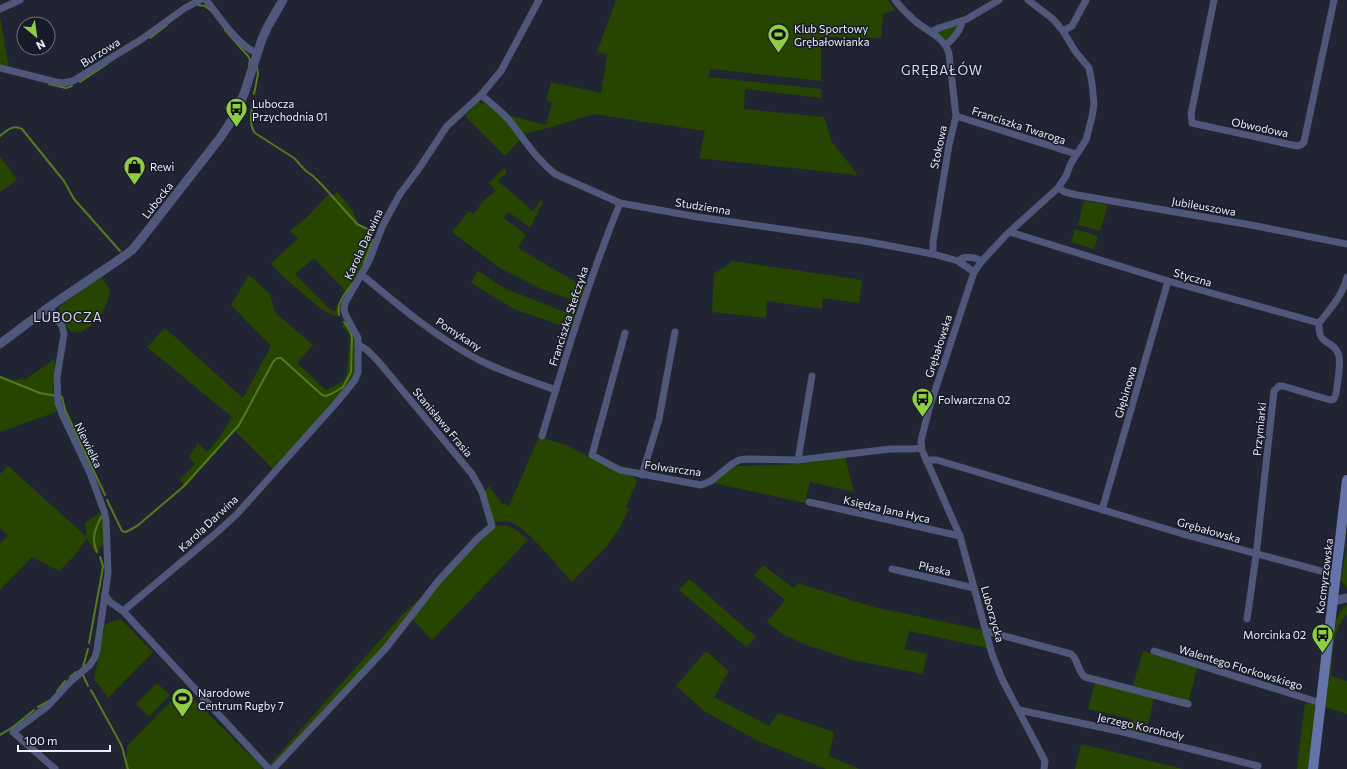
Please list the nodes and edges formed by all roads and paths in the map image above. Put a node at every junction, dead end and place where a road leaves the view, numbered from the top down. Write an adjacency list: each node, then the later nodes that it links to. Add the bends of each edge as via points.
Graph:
1 (20, 0): 12 (street)
2 (200, 0): 18 (street, Burzowa, via 73,81 56,82)
3 (206, 0): 17 (street, via 242,43)
4 (283, 0): 17 (street, Lubocka, via 268,26)
5 (539, 0): 19 (street, Karola Darwina, via 500,71)
6 (895, 0): 15 (street)
7 (999, 0): 13 (street)
8 (1028, 0): 14 (street, Grębałowska, via 1053,19)
9 (1086, 0): 14 (street, via 1072,26)
10 (1214, 0): 11 (street, Obwodowa, via 1191,114 1192,123 1297,146 1304,142)
11 (1334, 0)
12 (0, 9)
13 (962, 21): 15 (street); 16 (street, via 961,27)
14 (1063, 31): 21 (street, Grębałowska, via 1089,68 1092,82 1092,118 1086,140)
15 (931, 32): 16 (street)
16 (946, 45): 20 (street, Stokowa)
17 (257, 53): 33 (street, Lubocka, via 240,106 230,125 142,238 132,250)
18 (0, 68)
19 (481, 95): 23 (street, Studzienna, via 505,116 532,151 555,174); 30 (street, Karola Darwina, via 447,126 400,194 383,225)
20 (956, 116): 21 (street, Franciszka Twaroga); 26 (street, Stokowa, via 949,145)
21 (1076, 154): 22 (street, Grębałowska)
22 (1058, 188): 24 (street, Grębałowska); 25 (street, Jubileuszowa, via 1077,195)
23 (620, 204): 26 (street, Studzienna); 40 (street, Franciszka Stefczyka, via 600,252)
24 (1010, 232): 28 (street, Grębałowska); 32 (street, Styczna)
25 (1347, 244)
26 (933, 254): 27 (street, Studzienna)
27 (958, 261): 28 (street, Studzienna, via 971,257); 29 (street, Studzienna)
28 (982, 261): 29 (street, Grębałowska)
29 (974, 272): 42 (street, Grębałowska, via 929,410)
30 (362, 275): 38 (street, Karola Darwina, via 345,303 344,310); 40 (street, Pomykany, via 410,315 462,350 501,370)
31 (1347, 277): 34 (street, via 1336,302)
32 (1168, 281): 34 (street, Styczna); 48 (street, Głębinowa)
33 (50, 307): 37 (street, Lubocka); 54 (street, Niewielka, via 64,334 57,377 58,401 104,510 108,573)
34 (1319, 323): 50 (street, Przymiarki, via 1320,337 1333,346 1338,354 1336,394 1334,399 1330,400 1283,386 1274,391)
35 (675, 332): 45 (street, via 659,419)
36 (625, 334): 45 (street, Folwarczna, via 592,455 616,469)
37 (0, 344)
38 (359, 345): 57 (street, Karola Darwina, via 358,372 355,380 337,402 237,514); 67 (street, Stanisława Frasia, via 378,361 472,474 482,492 492,526 439,580 386,648)
39 (812, 376): 43 (street)
40 (556, 390): 41 (street, Franciszka Stefczyka)
41 (542, 436)
42 (921, 448): 43 (street, Folwarczna); 44 (street)
43 (798, 460): 45 (street, Folwarczna, via 740,460 701,485)
44 (926, 460): 48 (street, Grębałowska, via 937,460); 49 (street, Luborzycka)
45 (642, 475)
46 (1347, 480): 52 (main road, Kocmyrzowska)
47 (809, 502): 49 (street, Księdza Jana Hyca)
48 (1102, 510): 50 (street, Grębałowska)
49 (960, 536): 53 (street, Luborzycka)
50 (1256, 554): 52 (street, Grębałowska); 58 (street, Przymiarki)
51 (892, 569): 53 (street, Płaska)
52 (1336, 576): 56 (main road, Kocmyrzowska)
53 (974, 588): 59 (street, Luborzycka)
54 (105, 595): 57 (street); 65 (street, via 98,650 90,665 48,706 13,732)
55 (1347, 598): 56 (street)
56 (1333, 601): 61 (main road, Kocmyrzowska)
57 (123, 611): 66 (street)
58 (1247, 618)
59 (986, 631): 62 (street, via 1070,654 1076,659 1080,672 1085,677); 63 (street, Luborzycka, via 1002,679)
60 (1154, 651): 61 (street, Walentego Florkowskiego)
61 (1321, 703): 69 (main road, Kocmyrzowska)
62 (1188, 704)
63 (1019, 710): 64 (street, Jerzego Korohody, via 1123,732); 68 (street, Luborzycka, via 1045,761)
64 (1258, 766)
65 (55, 769)
66 (269, 769)
67 (273, 769)
68 (1044, 769)
69 (1313, 769)

